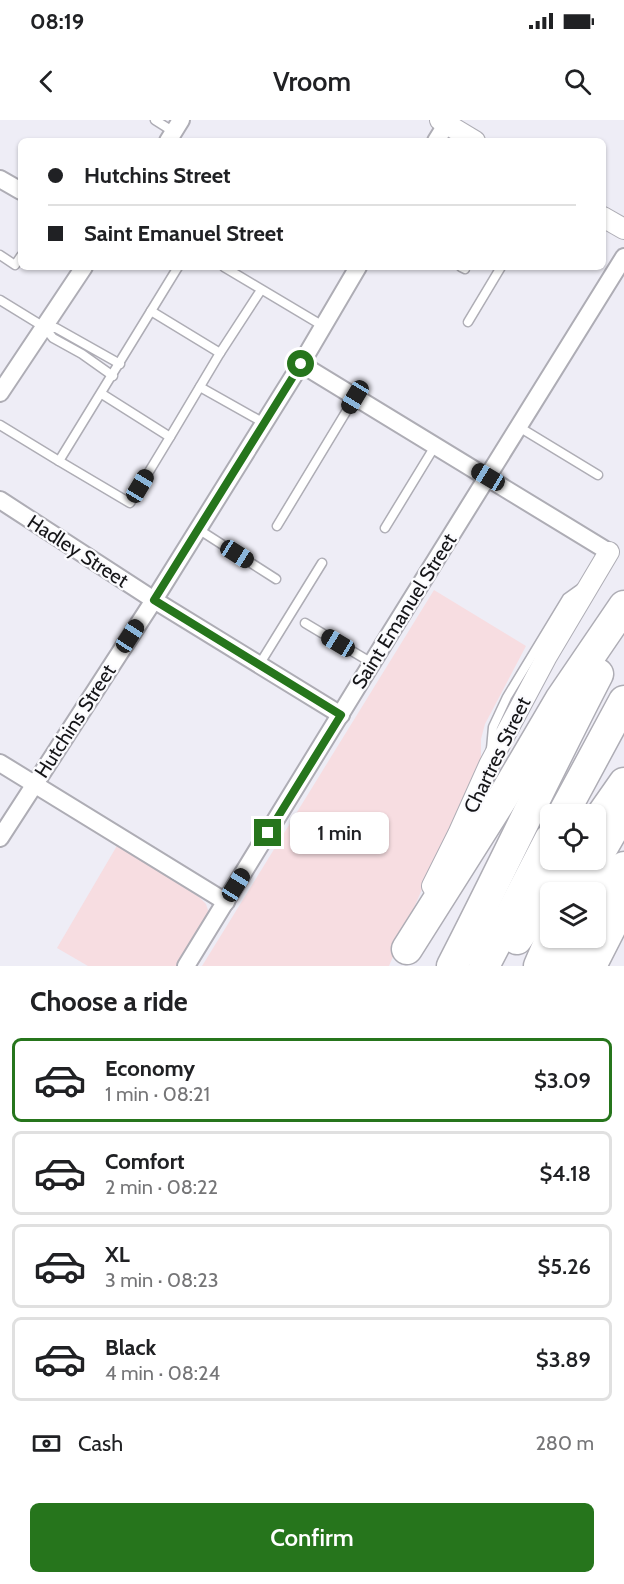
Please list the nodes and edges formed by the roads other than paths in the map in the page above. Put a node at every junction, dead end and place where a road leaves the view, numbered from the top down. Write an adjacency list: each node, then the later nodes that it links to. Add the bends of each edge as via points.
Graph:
1 (154, 120): 3 (lane)
2 (445, 121): 4 (street); 5 (street)
3 (174, 131)
4 (437, 138)
5 (470, 138)
6 (0, 178): 7 (street)
7 (18, 189)
8 (606, 219): 9 (street)
9 (624, 229)
10 (0, 255): 12 (lane, via 15,265)
11 (624, 257): 34 (street, Saint Emanuel Street)
12 (18, 260)
13 (82, 270): 23 (street)
14 (176, 270): 20 (lane)
15 (229, 270): 18 (lane)
16 (356, 270): 22 (street, Hutchins Street)
17 (499, 270): 21 (lane)
18 (261, 290): 22 (lane); 24 (lane)
19 (0, 300): 23 (lane)
20 (151, 311): 24 (lane); 25 (lane)
21 (468, 322)
22 (323, 326): 26 (street, Hutchins Street)
23 (44, 327): 25 (lane, via 56,328); 27 (lane, via 53,338); 29 (street)
24 (220, 353): 28 (lane)
25 (120, 364): 27 (lane)
26 (301, 364): 31 (street); 32 (street, Hutchins Street)
27 (113, 376): 30 (lane)
28 (200, 387): 32 (lane); 35 (lane)
29 (0, 393)
30 (102, 394): 35 (lane); 37 (lane)
31 (355, 397): 36 (street); 41 (lane)
32 (264, 423): 43 (street, Hutchins Street)
33 (0, 425): 37 (lane)
34 (519, 426): 38 (lane); 39 (street, Saint Emanuel Street)
35 (170, 437): 37 (lane, via 130,502)
36 (435, 446): 39 (street); 42 (lane)
37 (59, 461)
38 (598, 475)
39 (488, 477): 44 (street); 51 (street, Saint Emanuel Street)
40 (0, 500): 47 (street, Hadley Street)
41 (277, 526)
42 (385, 528)
43 (198, 530): 46 (lane); 47 (street, Hutchins Street)
44 (609, 552): 72 (street, Chartres Street, via 489,765)
45 (322, 562): 52 (lane)
46 (276, 579)
47 (154, 600): 52 (street, Hadley Street); 57 (street, Hutchins Street)
48 (624, 606): 72 (highway, via 560,700)
49 (305, 622): 51 (lane)
50 (624, 625): 74 (highway)
51 (372, 663): 54 (street, Saint Emanuel Street)
52 (259, 664): 54 (street, Hadley Street)
53 (624, 701): 58 (highway)
54 (341, 715): 68 (street, Saint Emanuel Street)
55 (0, 763): 57 (street)
56 (624, 783): 59 (highway)
57 (34, 784): 61 (street, Hutchins Street); 68 (street)
58 (568, 804)
59 (606, 809)
60 (624, 810): 65 (highway)
61 (0, 838)
62 (540, 858): 75 (highway)
63 (624, 867): 66 (highway)
64 (563, 870): 76 (highway)
65 (583, 882)
66 (606, 899)
67 (624, 901): 69 (highway)
68 (226, 902): 73 (street, Saint Emanuel Street)
69 (606, 918)
70 (568, 948): 77 (highway)
71 (576, 948): 78 (highway)
72 (403, 957)
73 (186, 966)
74 (452, 966)
75 (484, 966)
76 (496, 966)
77 (539, 966)
78 (562, 966)

